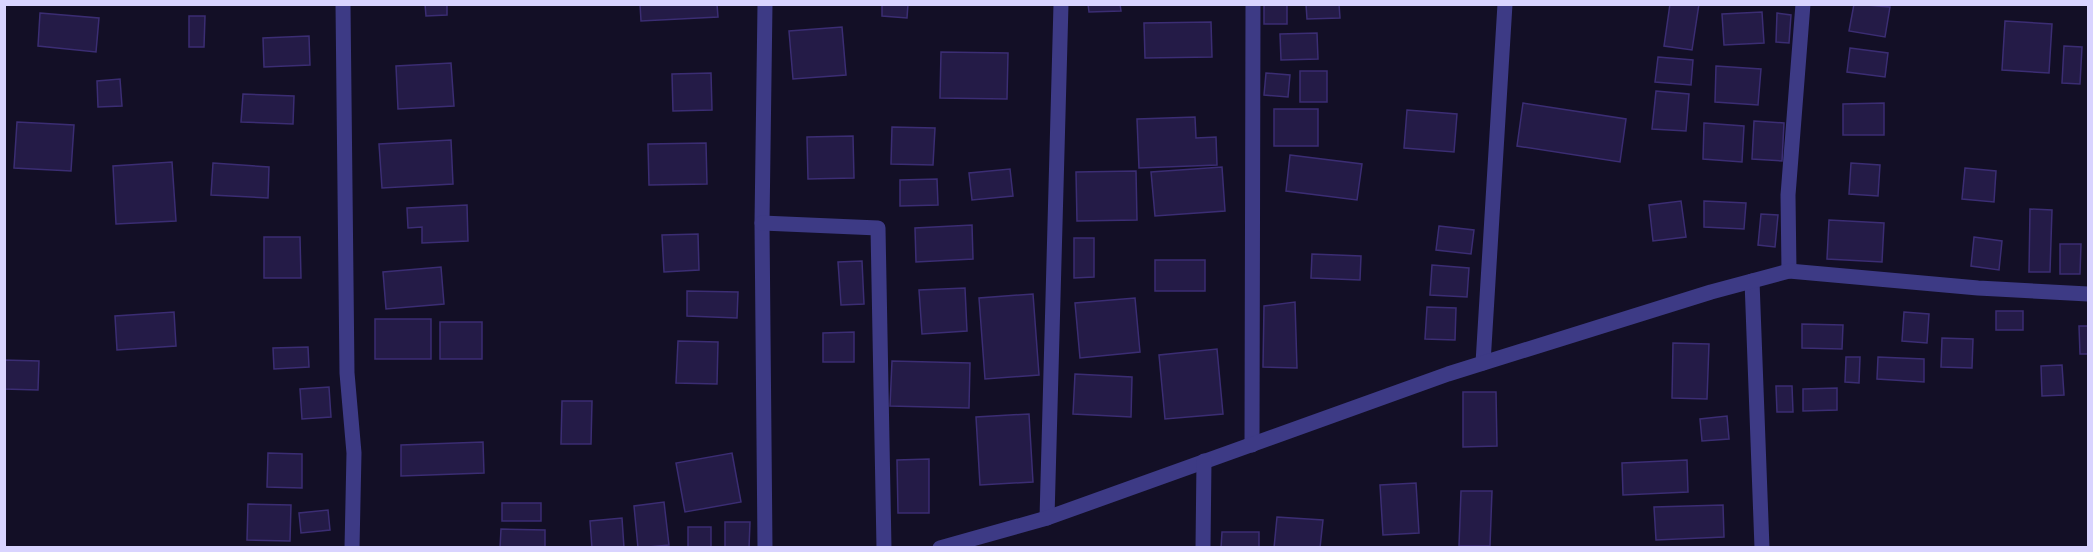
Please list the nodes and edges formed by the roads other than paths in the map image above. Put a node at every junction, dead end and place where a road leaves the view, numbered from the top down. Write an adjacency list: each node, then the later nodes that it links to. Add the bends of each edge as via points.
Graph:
1 (343, 4): 16 (street, via 347,373 354,453)
2 (765, 4): 7 (street)
3 (1061, 4): 14 (street)
4 (1253, 4): 12 (street)
5 (1505, 4): 11 (street)
6 (1803, 4): 8 (street, via 1788,195)
7 (762, 223): 17 (street); 18 (street, via 878,228)
8 (1789, 271): 9 (street); 10 (street)
9 (1752, 281): 11 (street); 20 (street)
10 (2088, 294)
11 (1483, 363): 12 (street)
12 (1252, 445): 13 (street)
13 (1204, 461): 14 (street); 19 (street)
14 (1047, 518): 15 (street)
15 (943, 547)
16 (352, 548)
17 (765, 548)
18 (884, 548)
19 (1203, 548)
20 (1761, 548)

